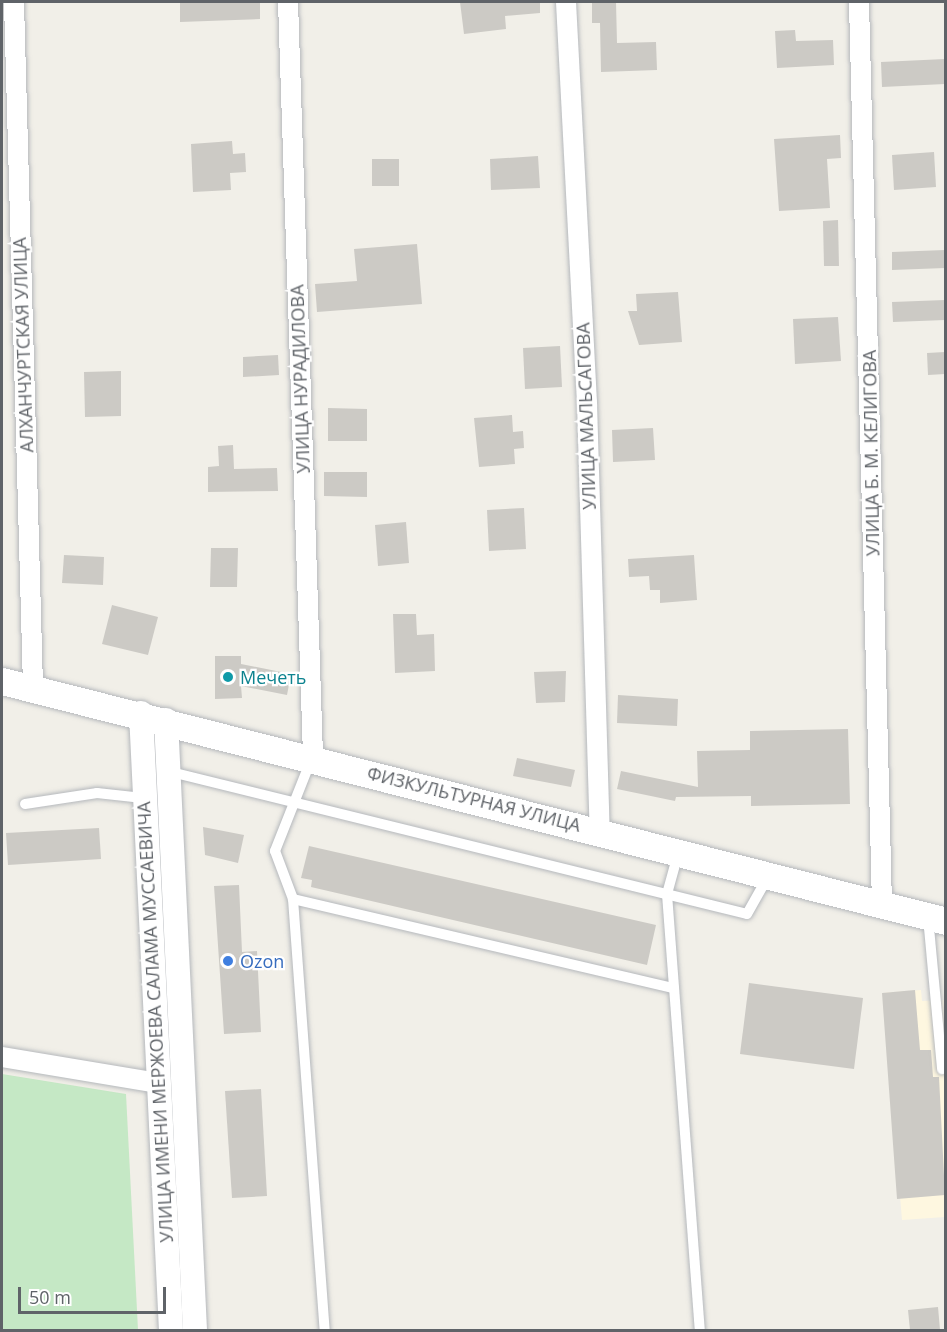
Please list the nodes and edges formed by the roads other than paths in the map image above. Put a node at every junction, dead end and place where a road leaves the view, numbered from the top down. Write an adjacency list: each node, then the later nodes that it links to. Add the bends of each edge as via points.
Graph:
1 (14, 2): 6 (street, АЛХАНЧУРТСКАЯ УЛИЦА)
2 (288, 2): 8 (street, УЛИЦА НУРАДИЛОВА)
3 (566, 2): 13 (street, УЛИЦА МАЛЬСАГОВА, via 587,403)
4 (859, 2): 18 (street, УЛИЦА Б. М. КЕЛИГОВА)
5 (2, 681): 6 (main road, ФИЗКУЛЬТУРНАЯ УЛИЦА)
6 (33, 688): 7 (main road, ФИЗКУЛЬТУРНАЯ УЛИЦА)
7 (154, 716): 8 (main road, ФИЗКУЛЬТУРНАЯ УЛИЦА); 9 (street, УЛИЦА ИМЕНИ МЕРЖОЕВА САЛАМА МУССАЕВИЧА); 10 (street, УЛИЦА ИМЕНИ МЕРЖОЕВА САЛАМА МУССАЕВИЧА)
8 (313, 757): 11 (lane); 13 (main road, ФИЗКУЛЬТУРНАЯ УЛИЦА)
9 (167, 771): 11 (lane); 25 (street, УЛИЦА ИМЕНИ МЕРЖОЕВА САЛАМА МУССАЕВИЧА)
10 (143, 798): 12 (lane, via 97,793); 23 (street, УЛИЦА ИМЕНИ МЕРЖОЕВА САЛАМА МУССАЕВИЧА)
11 (294, 803): 16 (lane); 17 (lane, via 275,851)
12 (25, 804)
13 (600, 831): 14 (main road, ФИЗКУЛЬТУРНАЯ УЛИЦА)
14 (678, 852): 15 (main road, ФИЗКУЛЬТУРНАЯ УЛИЦА); 16 (lane)
15 (769, 875): 16 (lane, via 747,914); 18 (main road, ФИЗКУЛЬТУРНАЯ УЛИЦА)
16 (667, 894): 20 (lane)
17 (293, 900): 20 (lane); 26 (lane)
18 (882, 904): 19 (main road, ФИЗКУЛЬТУРНАЯ УЛИЦА)
19 (937, 918): 22 (lane)
20 (673, 988): 27 (lane)
21 (2, 1057): 23 (street)
22 (942, 1069)
23 (158, 1083): 24 (street, УЛИЦА ИМЕНИ МЕРЖОЕВА САЛАМА МУССАЕВИЧА)
24 (171, 1330)
25 (195, 1330)
26 (325, 1330)
27 (700, 1330)

